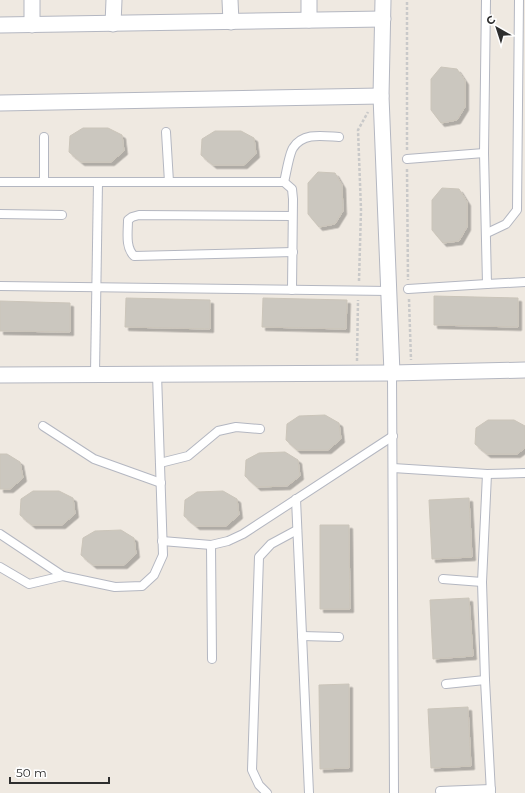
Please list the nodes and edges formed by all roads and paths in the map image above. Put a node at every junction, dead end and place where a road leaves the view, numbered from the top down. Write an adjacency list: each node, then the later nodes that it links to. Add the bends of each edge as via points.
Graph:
1 (32, 0): 14 (street)
2 (114, 0): 12 (street)
3 (230, 0): 11 (street)
4 (310, 0): 10 (street)
5 (383, 0): 9 (street)
6 (407, 0): 21 (path)
7 (486, 0): 20 (lane)
8 (519, 0): 30 (lane, via 517,210 506,224)
9 (383, 19): 10 (street); 15 (street)
10 (309, 20): 11 (street)
11 (230, 22): 12 (street)
12 (113, 24): 14 (street)
13 (0, 25): 14 (street)
14 (32, 25)
15 (378, 96): 16 (street); 38 (path, via 358,130); 39 (street)
16 (0, 103)
17 (166, 132): 25 (lane)
18 (339, 136): 26 (lane, via 316,135 304,138 292,148)
19 (44, 137): 23 (lane)
20 (484, 153): 21 (lane); 30 (lane)
21 (407, 159): 36 (path)
22 (0, 182): 23 (lane)
23 (44, 182): 24 (lane)
24 (98, 182): 25 (lane); 35 (lane)
25 (169, 182): 26 (lane)
26 (284, 182): 29 (lane, via 292,190)
27 (0, 214): 28 (lane)
28 (62, 215)
29 (292, 216): 31 (lane); 31 (lane, via 139,215 128,220 128,248 134,256)
30 (487, 232): 33 (lane)
31 (292, 252): 37 (lane)
32 (525, 282): 33 (lane)
33 (487, 284): 36 (lane)
34 (0, 286): 35 (lane)
35 (97, 287): 37 (lane); 44 (lane)
36 (408, 289): 41 (path)
37 (292, 290): 38 (lane)
38 (359, 291): 39 (lane); 42 (path)
39 (389, 291): 43 (street)
40 (525, 370): 41 (street)
41 (411, 372): 43 (street)
42 (356, 373): 43 (street); 45 (street)
43 (392, 373): 49 (lane)
44 (95, 374): 45 (street); 46 (street)
45 (157, 374): 50 (lane)
46 (0, 375)
47 (43, 426): 54 (lane, via 94,459)
48 (260, 429): 50 (lane, via 236,428 218,431 188,456)
49 (393, 436): 51 (lane); 55 (lane)
50 (160, 463): 54 (lane)
51 (393, 468): 53 (lane); 73 (lane)
52 (525, 473): 53 (lane)
53 (487, 474): 63 (lane)
54 (161, 482): 58 (lane)
55 (296, 499): 56 (lane); 59 (lane, via 243,534 228,542)
56 (297, 530): 64 (lane); 71 (lane, via 271,544 259,558 252,770 258,785)
57 (0, 534): 61 (lane)
58 (162, 541): 59 (lane); 61 (lane, via 163,555 154,575 142,586 115,587)
59 (211, 545): 66 (lane)
60 (0, 567): 61 (lane, via 29,584)
61 (63, 576)
62 (443, 579): 63 (lane)
63 (482, 582): 67 (lane)
64 (302, 636): 65 (lane); 72 (lane)
65 (339, 637)
66 (212, 660)
67 (485, 680): 68 (lane); 70 (lane)
68 (446, 684)
69 (440, 791): 70 (lane)
70 (491, 791)
71 (267, 793)
72 (310, 793)
73 (394, 793)

